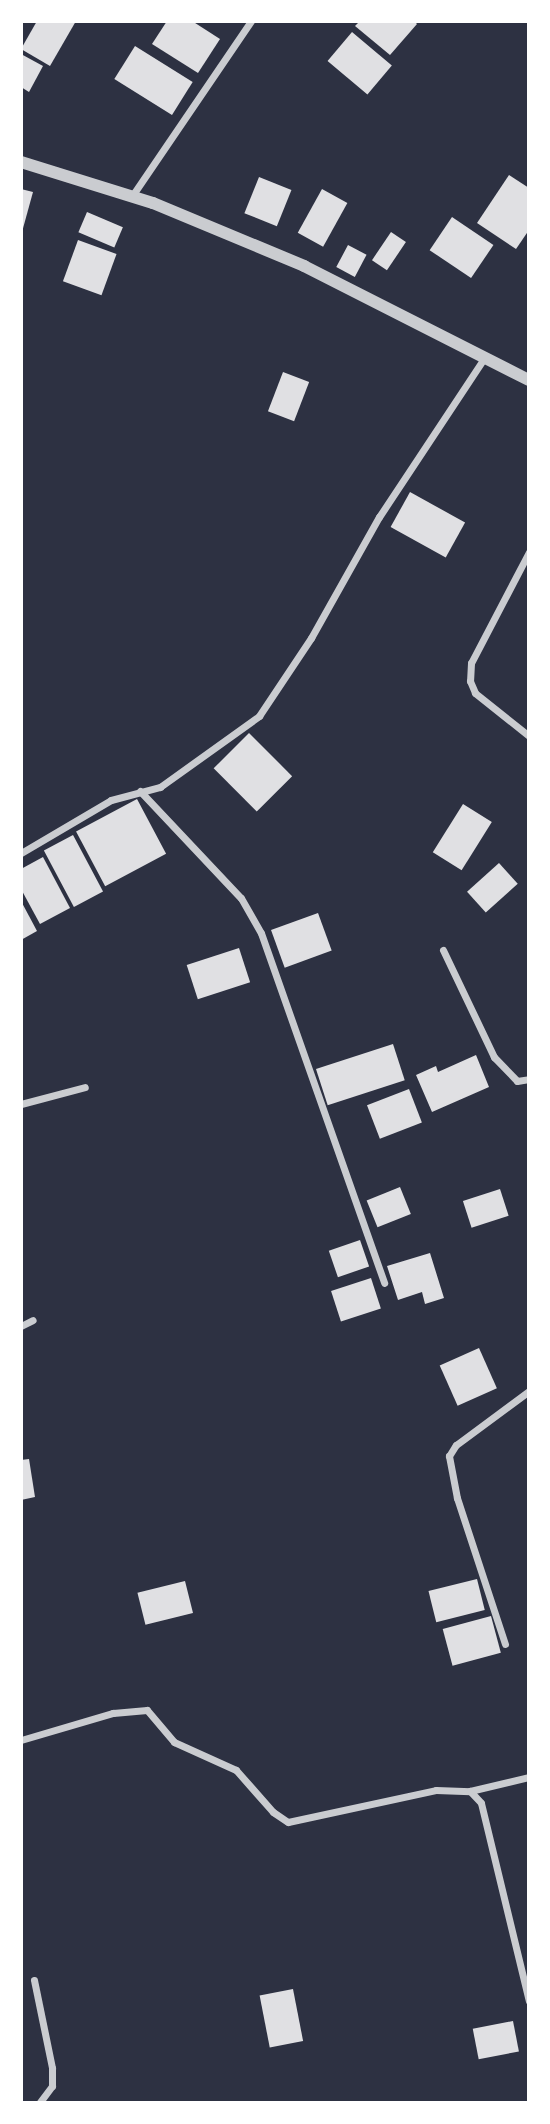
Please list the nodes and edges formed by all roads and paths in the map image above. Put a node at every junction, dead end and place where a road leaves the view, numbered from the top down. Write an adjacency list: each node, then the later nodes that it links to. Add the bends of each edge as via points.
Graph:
1 (251, 21): 3 (street)
2 (21, 162): 3 (street)
3 (132, 196): 4 (street, via 304,266)
4 (485, 357): 5 (street); 8 (street, via 379,517 271,702 187,770 160,788)
5 (529, 380)
6 (529, 552): 7 (street, via 471,663 470,681 475,693)
7 (529, 736)
8 (140, 792): 9 (street, via 111,800); 14 (street, via 240,898 261,933)
9 (21, 853)
10 (443, 950): 11 (street, via 494,1057 517,1081)
11 (529, 1079)
12 (85, 1087): 13 (street)
13 (21, 1104)
14 (384, 1283)
15 (33, 1320): 16 (street)
16 (21, 1326)
17 (529, 1391): 18 (street, via 456,1445 449,1456 457,1498)
18 (505, 1644)
19 (21, 1740): 21 (street, via 113,1713 147,1710 174,1742 236,1770 273,1812 288,1822 436,1790)
20 (529, 1777): 21 (street)
21 (470, 1791): 23 (street, via 481,1802)
22 (34, 1980): 24 (street, via 52,2068 52,2086)
23 (529, 2001)
24 (39, 2103)

